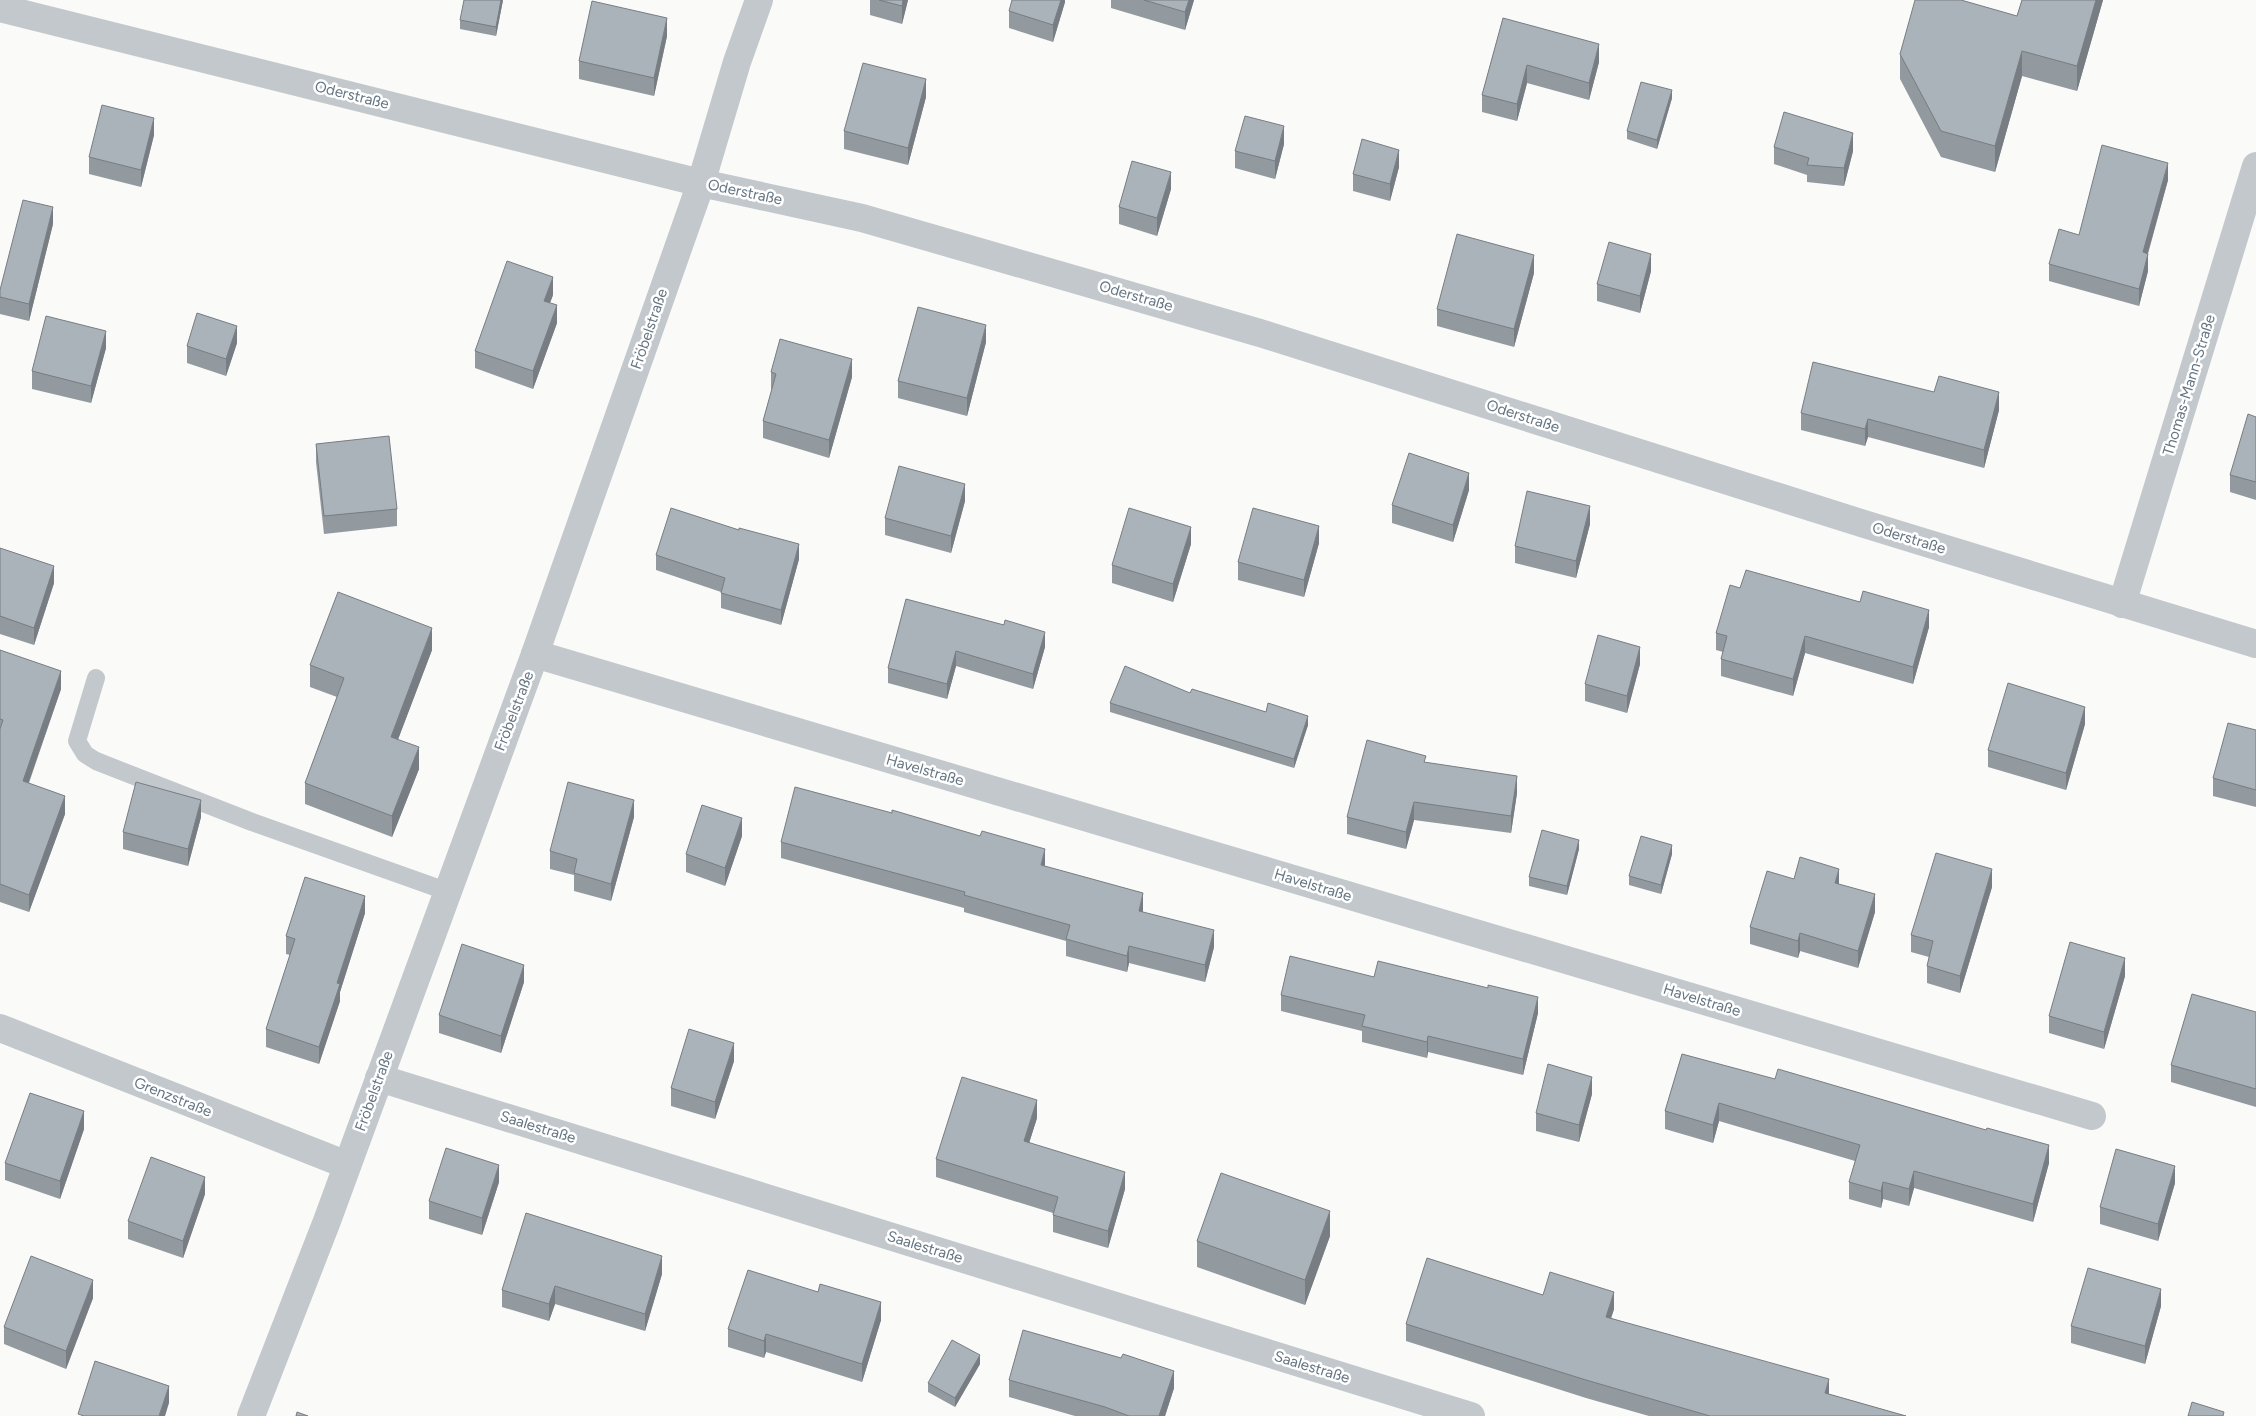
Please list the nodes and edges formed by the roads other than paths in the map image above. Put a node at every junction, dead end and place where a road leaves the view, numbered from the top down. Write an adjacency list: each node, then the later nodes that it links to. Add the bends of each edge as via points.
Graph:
1 (759, 0): 4 (street, Fröbelstraße)
2 (0, 8): 4 (street, Oderstraße)
3 (2256, 166): 5 (street, Thomas-Mann-Straße)
4 (701, 183): 5 (street, Oderstraße, via 862,218 1142,297); 7 (street, Fröbelstraße)
5 (2122, 604): 6 (street, Oderstraße)
6 (2256, 644)
7 (535, 654): 9 (street, Fröbelstraße); 12 (street, Havelstraße)
8 (96, 678): 9 (lane, via 76,741 85,754 96,761 252,822)
9 (446, 890): 11 (street, Fröbelstraße)
10 (0, 1028): 13 (street, Grenzstraße)
11 (379, 1078): 13 (street, Fröbelstraße); 15 (street, Saalestraße)
12 (2092, 1116)
13 (347, 1165): 14 (street, Fröbelstraße)
14 (251, 1416)
15 (1471, 1416)

